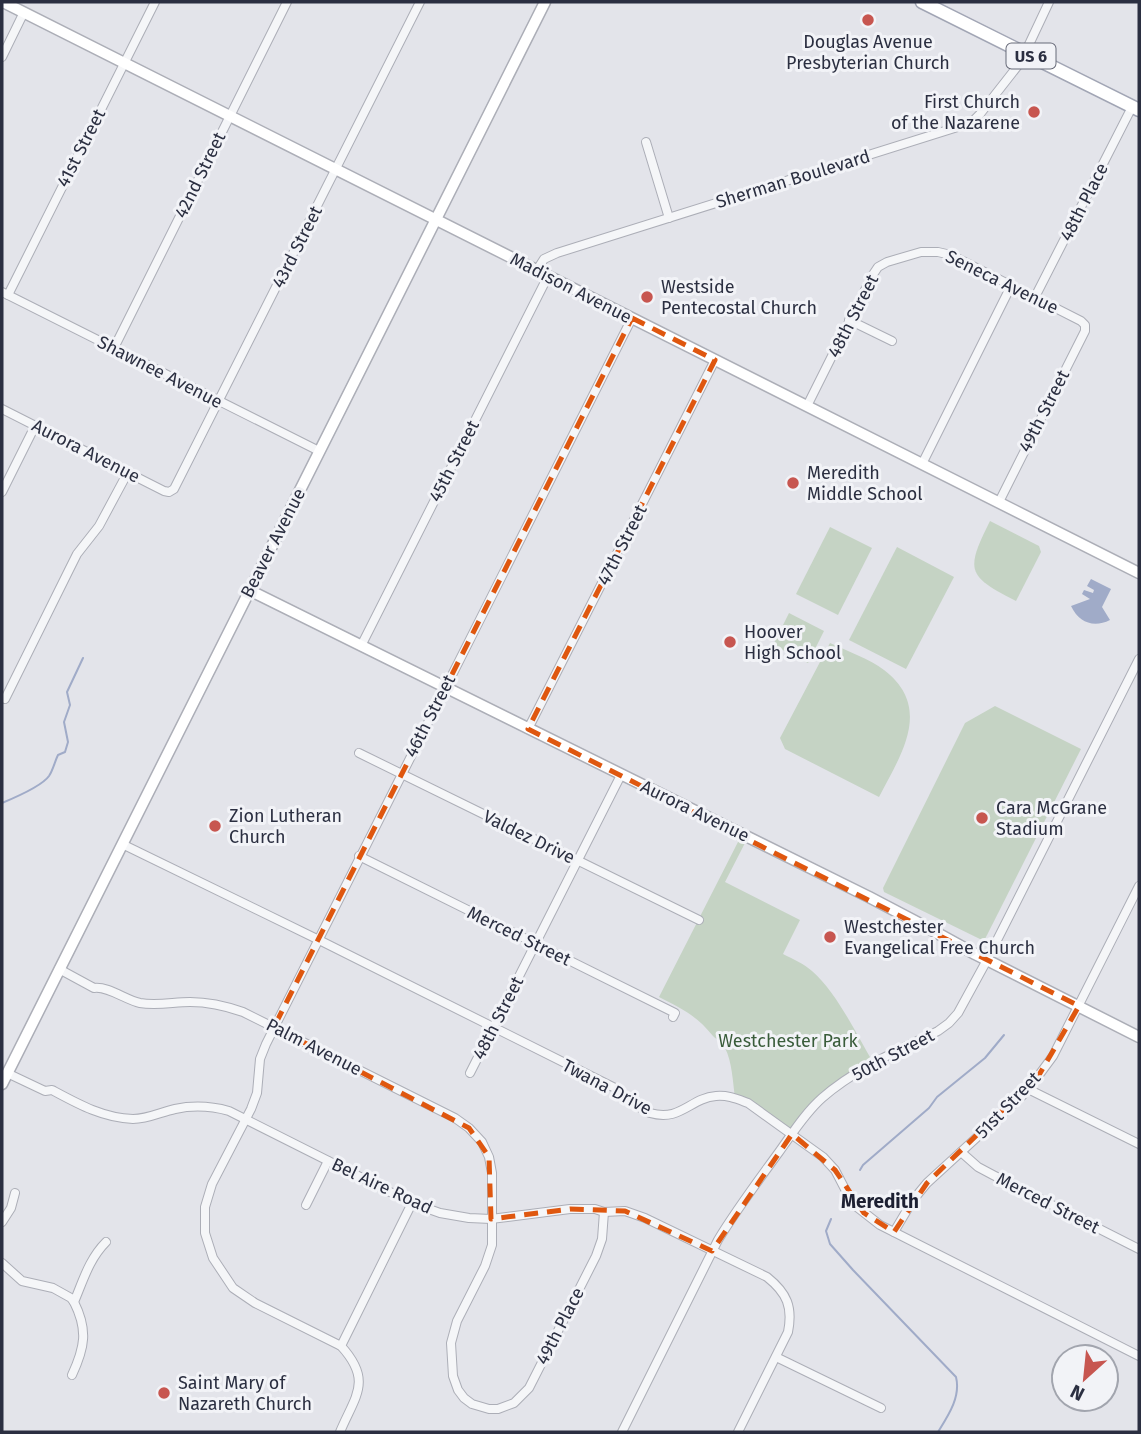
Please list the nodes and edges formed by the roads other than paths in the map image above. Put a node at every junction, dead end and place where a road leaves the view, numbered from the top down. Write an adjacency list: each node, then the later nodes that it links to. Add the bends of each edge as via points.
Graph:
1 (3, 2): 8 (street, Madison Avenue)
2 (155, 2): 11 (street, 41st Street)
3 (287, 2): 13 (street, 42nd Street)
4 (420, 2): 15 (street, 43rd Street)
5 (545, 2): 17 (street, Beaver Avenue)
6 (922, 2): 9 (main road, US 6)
7 (1049, 2): 9 (street)
8 (24, 12): 10 (street); 11 (street, Madison Avenue)
9 (1026, 53): 12 (main road, US 6); 16 (street, Sherman Boulevard, via 980,114 964,125)
10 (2, 57)
11 (124, 63): 13 (street, Madison Avenue); 22 (street, 41st Street)
12 (1136, 108): 23 (street, 48th Place)
13 (229, 116): 15 (street, Madison Avenue); 28 (street, 42nd Street)
14 (646, 142): 16 (street)
15 (336, 169): 17 (street, Madison Avenue); 30 (street, 43rd Street)
16 (669, 218): 19 (street, Sherman Boulevard, via 549,256)
17 (435, 219): 19 (street, Madison Avenue); 34 (street, Beaver Avenue)
18 (921, 252): 21 (street, Seneca Avenue, via 951,255); 25 (street, 48th Street, via 878,267)
19 (537, 270): 20 (street, Madison Avenue)
20 (548, 276): 24 (street, Madison Avenue); 42 (street, 45th Street)
21 (1011, 286): 23 (street, Seneca Avenue); 35 (street)
22 (5, 294): 28 (street, Shawnee Avenue)
23 (1035, 298): 26 (street, Seneca Avenue)
24 (632, 318): 29 (street, Madison Avenue); 44 (street, 46th Street)
25 (849, 320): 27 (street); 31 (street, 48th Street)
26 (1080, 321): 39 (street, 49th Street, via 1084,331)
27 (892, 341)
28 (114, 348): 30 (street, Shawnee Avenue)
29 (715, 360): 31 (street, Madison Avenue); 46 (street, 47th Street)
30 (220, 401): 34 (street, Shawnee Avenue); 37 (street, 43rd Street)
31 (807, 406): 35 (street, Madison Avenue)
32 (2, 409): 33 (street, Aurora Avenue)
33 (35, 426): 36 (street, Aurora Avenue); 38 (street)
34 (319, 451): 41 (street, Beaver Avenue)
35 (922, 464): 39 (street, Madison Avenue)
36 (128, 472): 37 (street, Aurora Avenue); 45 (street, via 99,526 77,554)
37 (171, 491)
38 (2, 492)
39 (999, 502): 40 (street, Madison Avenue)
40 (1139, 573)
41 (249, 590): 42 (street, Aurora Avenue); 50 (street, Beaver Avenue)
42 (360, 646): 44 (street, Aurora Avenue)
43 (1139, 659): 57 (street, 50th Street)
44 (444, 687): 46 (street, Aurora Avenue); 48 (street, 46th Street)
45 (5, 699)
46 (528, 729): 49 (street, Aurora Avenue)
47 (359, 753): 48 (street, Valdez Drive)
48 (401, 774): 51 (street, 46th Street); 52 (street, Valdez Drive)
49 (621, 775): 52 (street, 48th Street); 57 (street, Aurora Avenue)
50 (122, 844): 55 (street, Twana Drive); 58 (street, Beaver Avenue)
51 (359, 856): 55 (street, 46th Street); 56 (street, Merced Street)
52 (577, 860): 54 (street, Valdez Drive); 56 (street, 48th Street)
53 (1139, 886): 59 (street, 51st Street)
54 (699, 920)
55 (317, 939): 61 (street, 46th Street); 62 (street, Twana Drive)
56 (535, 944): 60 (street, Merced Street, via 675,1013); 62 (street, 48th Street)
57 (987, 960): 59 (street, Aurora Avenue); 69 (street, 50th Street, via 949,1023 838,1086 811,1109)
58 (59, 970): 61 (street, Palm Avenue, via 94,988 141,1003 218,1004); 64 (street, Beaver Avenue)
59 (1079, 1006): 63 (street, Aurora Avenue); 67 (street, 51st Street, via 1053,1055)
60 (673, 1017)
61 (274, 1027): 68 (street, 46th Street, via 260,1059 257,1093); 77 (street, Palm Avenue, via 469,1128 489,1157)
62 (493, 1028): 65 (street, 48th Street); 69 (street, Twana Drive, via 615,1087 651,1113 678,1113 709,1097 727,1096 748,1103)
63 (1139, 1037)
64 (6, 1069): 66 (street, Beaver Avenue); 68 (street, Bel Aire Road, via 45,1091 110,1116 135,1119 196,1106 229,1111)
65 (470, 1073)
66 (2, 1084)
67 (1028, 1088): 70 (street); 71 (street, 51st Street)
68 (245, 1119): 72 (street, Bel Aire Road); 85 (street, 46th Street, via 205,1207 205,1233 213,1258 233,1288)
69 (792, 1134): 79 (street, Twana Drive, via 835,1170 864,1213); 82 (street, 50th Street)
70 (1139, 1144)
71 (961, 1153): 79 (street, 51st Street, via 927,1183); 81 (street, Merced Street, via 978,1167)
72 (328, 1161): 74 (street, Bel Aire Road); 75 (street)
73 (15, 1193): 78 (street)
74 (412, 1203): 77 (street, Bel Aire Road, via 440,1213); 85 (street)
75 (306, 1205)
76 (604, 1212): 77 (street, Bel Aire Road, via 570,1209); 77 (street, 49th Place, via 596,1256 529,1388 514,1404 498,1409 472,1404 458,1390 451,1343 489,1257); 82 (street, Bel Aire Road, via 625,1211 645,1218)
77 (491, 1219)
78 (2, 1222)
79 (894, 1232): 86 (street, Twana Drive)
80 (106, 1242): 84 (street, via 88,1266)
81 (1139, 1249)
82 (712, 1251): 87 (street, Bel Aire Road, via 767,1277 783,1293 791,1318); 91 (street, 50th Street)
83 (2, 1263): 84 (street, via 22,1281 53,1288)
84 (74, 1302): 88 (street, via 85,1333)
85 (341, 1346): 90 (street, via 349,1354 360,1387)
86 (1139, 1356)
87 (776, 1357): 89 (street); 92 (street)
88 (72, 1375)
89 (881, 1408)
90 (341, 1432)
91 (622, 1432)
92 (738, 1432)

